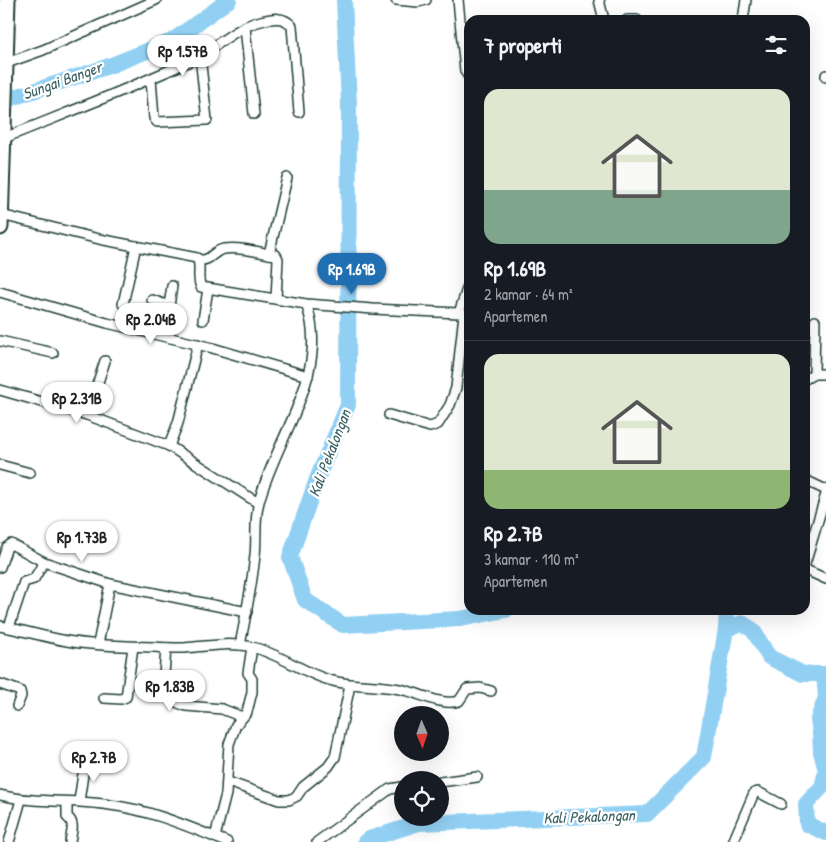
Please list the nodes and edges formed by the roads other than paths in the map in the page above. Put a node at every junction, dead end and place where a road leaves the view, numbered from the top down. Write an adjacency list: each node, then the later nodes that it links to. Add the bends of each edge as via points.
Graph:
1 (7, 0): 13 (main road)
2 (156, 0): 13 (street)
3 (396, 0): 4 (street)
4 (426, 0)
5 (458, 0): 12 (street)
6 (599, 0): 8 (street)
7 (746, 0): 9 (street)
8 (603, 15)
9 (743, 15)
10 (245, 27): 11 (street); 15 (street, via 281,18 292,26); 16 (street)
11 (200, 56): 14 (street); 14 (street, via 207,120 157,122)
12 (464, 61)
13 (3, 69): 17 (main road)
14 (151, 79): 17 (street)
15 (299, 112)
16 (254, 114)
17 (2, 139): 19 (main road)
18 (287, 178): 21 (street)
19 (0, 221): 20 (street)
20 (136, 246): 22 (street); 28 (street)
21 (269, 254): 22 (street, via 222,249 208,260); 26 (street, via 276,255 278,259)
22 (199, 260): 24 (street, via 199,282 201,287)
23 (172, 286): 30 (street)
24 (208, 289): 26 (street); 32 (street)
25 (0, 292): 34 (street)
26 (276, 299): 29 (street)
27 (152, 300): 30 (street)
28 (123, 304)
29 (306, 304): 31 (street); 41 (street, via 312,325 313,351)
30 (169, 306): 34 (street)
31 (464, 314): 45 (street, via 456,388 438,424 430,427)
32 (203, 320)
33 (815, 321): 39 (street)
34 (160, 335): 36 (street)
35 (0, 341): 37 (street)
36 (198, 344): 41 (street); 46 (street)
37 (53, 353)
38 (105, 361): 44 (street)
39 (814, 374): 40 (street); 42 (street)
40 (826, 374)
41 (308, 376): 52 (street)
42 (810, 376)
43 (0, 390): 44 (street)
44 (87, 415): 46 (street)
45 (389, 415)
46 (169, 446): 52 (street)
47 (0, 465): 48 (street)
48 (30, 473)
49 (810, 482): 50 (street)
50 (826, 490)
51 (826, 494): 53 (street)
52 (258, 503): 59 (street)
53 (810, 548)
54 (44, 562): 55 (street, via 11,544); 58 (street); 60 (street, via 34,579 24,582)
55 (0, 563)
56 (810, 572): 57 (street)
57 (826, 579)
58 (110, 584): 59 (street); 61 (street)
59 (247, 612): 62 (street)
60 (4, 627): 61 (street, via 67,641)
61 (98, 644): 63 (street)
62 (240, 644): 64 (street); 65 (street)
63 (133, 647): 65 (street); 69 (street, via 126,696 121,699)
64 (252, 647): 67 (street, via 271,652 301,670); 71 (street, via 248,673 252,679 252,692 247,712)
65 (166, 648): 71 (street, via 164,675 175,691 178,704 222,709)
66 (0, 684): 70 (street, via 20,691)
67 (350, 685): 68 (street, via 398,689 451,703 459,701 467,689); 75 (street, via 335,757 297,796 279,800)
68 (491, 691)
69 (104, 698)
70 (17, 706)
71 (242, 717): 75 (street, via 232,732 229,744)
72 (85, 761): 79 (street)
73 (477, 777): 74 (street)
74 (449, 781)
75 (228, 782): 82 (street)
76 (394, 788): 86 (street)
77 (0, 795): 78 (street)
78 (21, 800): 80 (street); 83 (street)
79 (79, 801): 80 (street); 82 (street, via 138,810)
80 (67, 803): 84 (street, via 67,817 72,824)
81 (780, 804): 87 (street, via 756,791)
82 (215, 837): 85 (street)
83 (9, 842)
84 (70, 842)
85 (227, 842)
86 (317, 842)
87 (732, 842)

